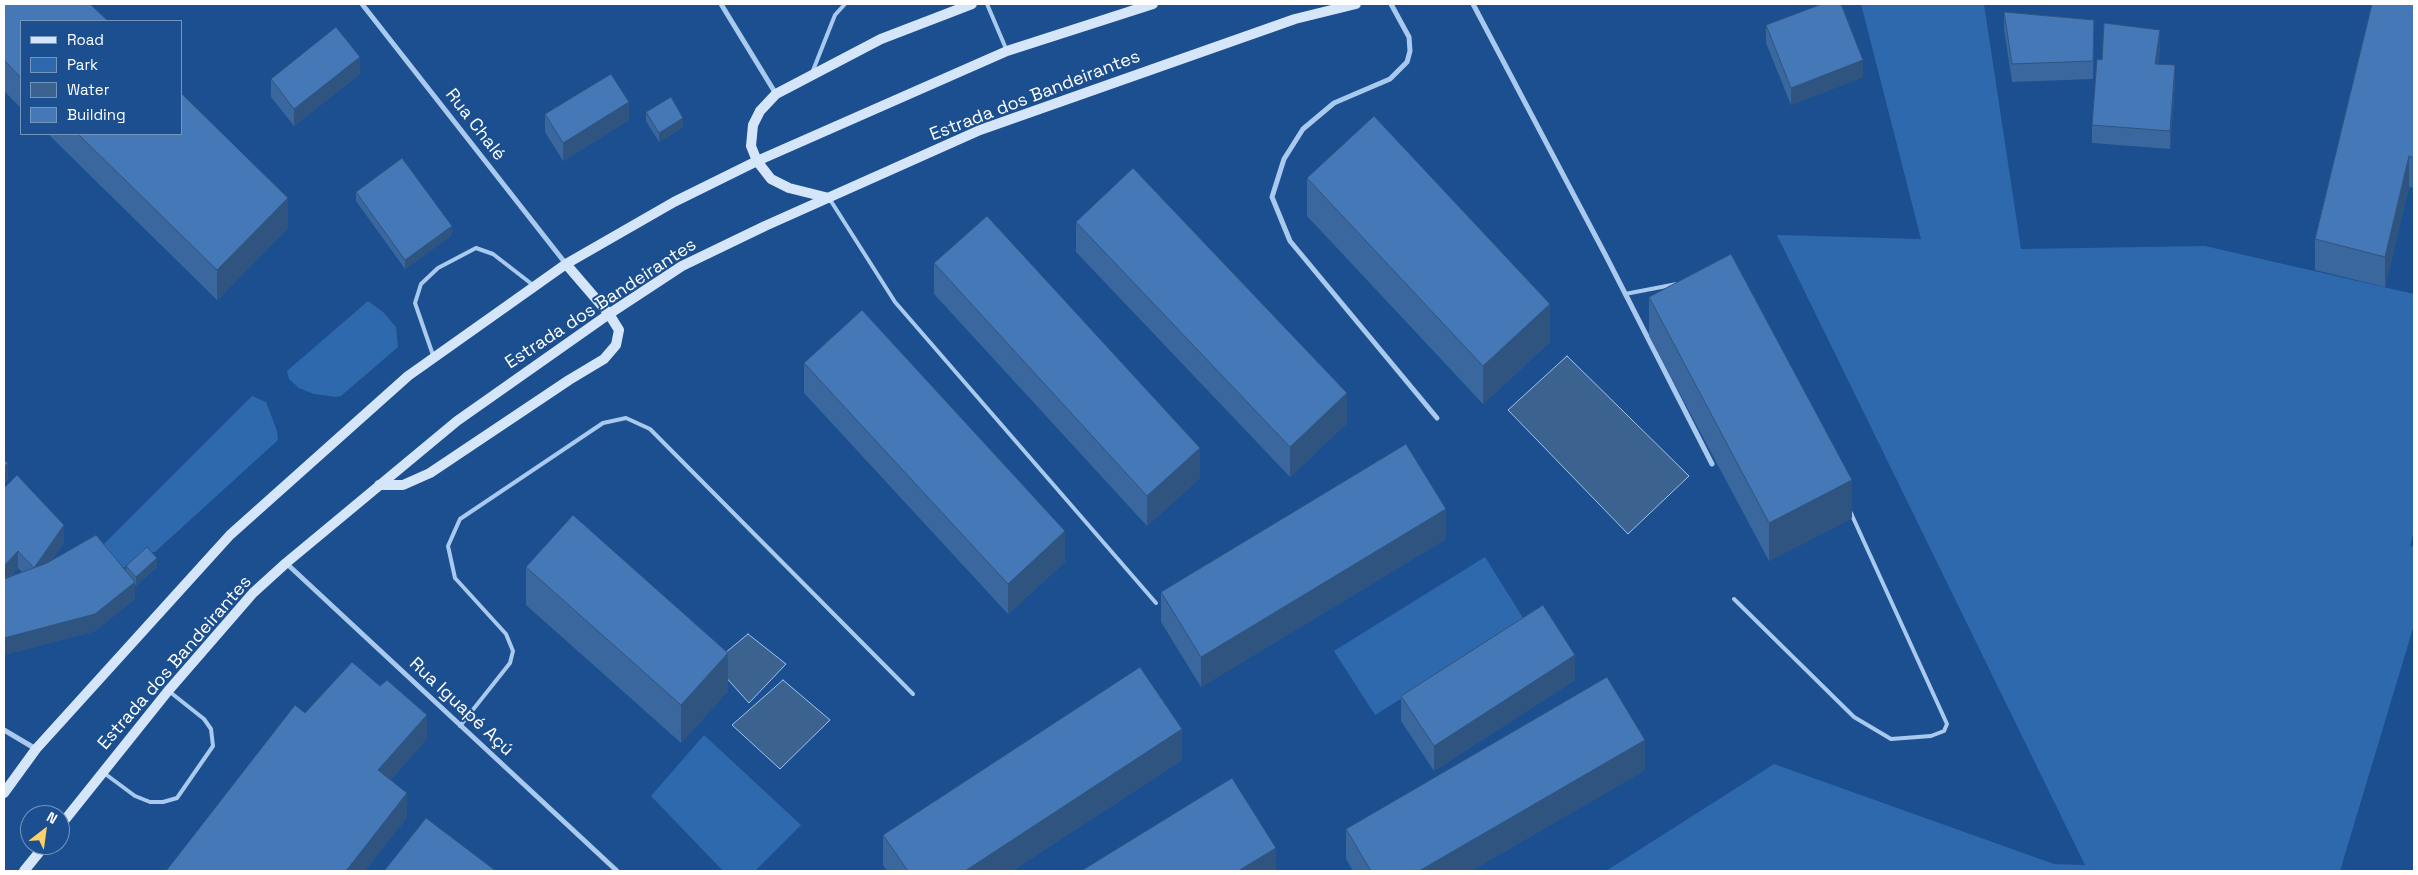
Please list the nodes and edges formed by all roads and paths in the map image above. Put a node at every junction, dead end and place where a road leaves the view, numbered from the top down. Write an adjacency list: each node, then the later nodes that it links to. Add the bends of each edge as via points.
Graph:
1 (362, 4): 15 (street, Rua Chalé)
2 (721, 4): 12 (street)
3 (845, 4): 11 (lane, via 835,15)
4 (972, 4): 11 (main road, via 881,39)
5 (987, 4): 10 (lane)
6 (1153, 4): 10 (main road)
7 (1356, 4): 14 (main road, Estrada dos Bandeirantes, via 1294,19 980,130)
8 (1391, 4): 21 (street, via 1409,37 1407,62 1390,79 1334,103 1303,129 1284,159 1272,197 1290,241)
9 (1473, 4): 18 (street)
10 (1007, 50): 13 (main road)
11 (811, 75): 12 (main road)
12 (776, 94): 13 (main road, via 760,111 753,125 751,146)
13 (757, 161): 14 (main road, via 771,179 789,188); 15 (main road, via 699,188)
14 (829, 198): 19 (main road, Estrada dos Bandeirantes, via 682,266); 27 (lane, via 895,302)
15 (566, 264): 17 (main road); 19 (main road)
16 (1680, 283): 18 (lane)
17 (535, 286): 20 (main road); 20 (lane, via 493,254 476,248 438,268 422,284 415,303)
18 (1625, 294): 22 (street)
19 (609, 314): 23 (main road, Estrada dos Bandeirantes, via 457,421); 23 (main road, via 619,330 616,345 604,359 430,473 403,485)
20 (434, 358): 32 (main road, via 408,376 225,541)
21 (1437, 418)
22 (1712, 464)
23 (379, 485): 25 (main road, Estrada dos Bandeirantes)
24 (1846, 503): 26 (lane, via 1947,724 1944,731 1931,736 1891,739 1854,718)
25 (286, 563): 28 (main road, Estrada dos Bandeirantes, via 253,593); 30 (street, Rua Iguapé Açú)
26 (1734, 599)
27 (1156, 603)
28 (168, 690): 33 (main road, Estrada dos Bandeirantes); 33 (lane, via 204,719 211,729 213,746 177,798 150,802 135,796)
29 (912, 694): 30 (lane, via 650,429 626,418 602,423 460,519 448,546 455,578 506,634 513,651 510,662)
30 (460, 726): 38 (street, Rua Iguapé Açú)
31 (4, 730): 32 (street)
32 (36, 749): 34 (main road)
33 (103, 772): 35 (main road, Estrada dos Bandeirantes)
34 (4, 792)
35 (70, 813)
36 (37, 855): 37 (main road)
37 (24, 871)
38 (617, 871)

